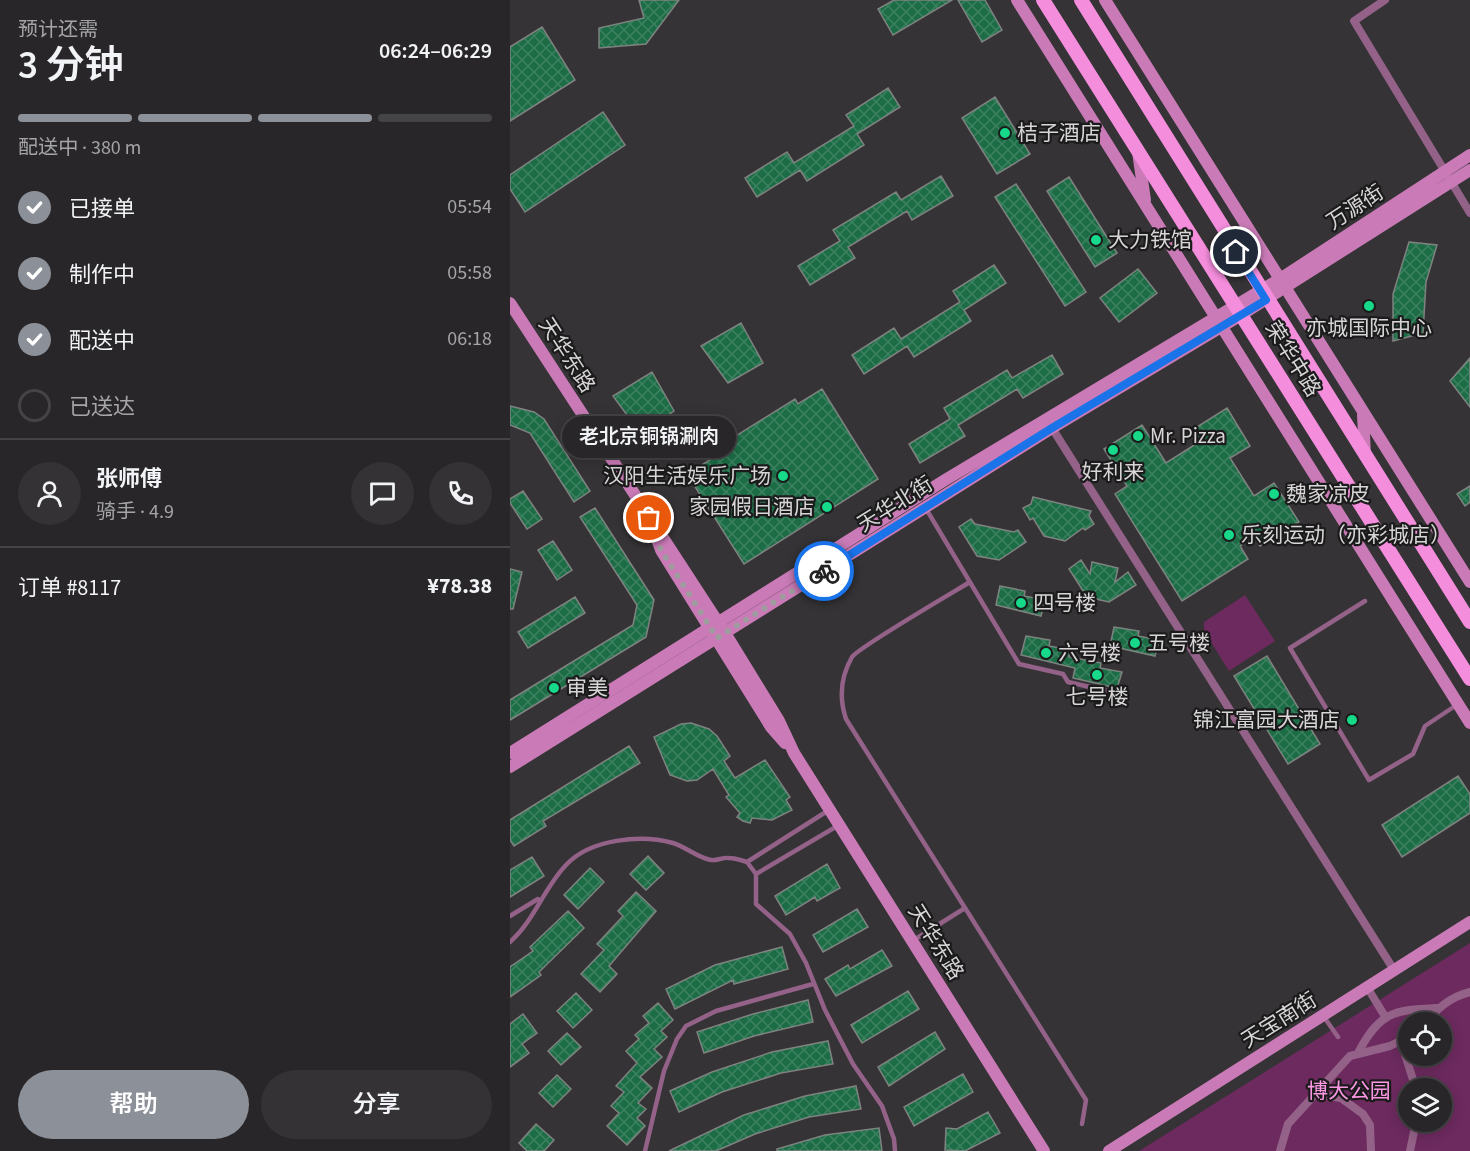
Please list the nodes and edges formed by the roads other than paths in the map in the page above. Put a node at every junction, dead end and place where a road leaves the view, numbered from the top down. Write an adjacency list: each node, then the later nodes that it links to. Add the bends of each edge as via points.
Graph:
1 (1017, 0): 10 (street)
2 (1043, 0): 6 (main road, 荣华中路)
3 (1081, 0): 13 (main road, 荣华中路)
4 (1105, 0): 12 (street)
5 (1385, 0): 9 (street, via 1353,21)
6 (1138, 151): 10 (street); 15 (main road, 荣华中路)
7 (1470, 155): 9 (street, 万源街)
8 (1470, 170): 9 (street, 万源街)
9 (1448, 177): 11 (street); 12 (street, 万源街)
10 (1146, 206): 16 (street)
11 (1470, 213)
12 (1282, 284): 13 (street, 万源街); 17 (street)
13 (1263, 295): 15 (street, 万源街); 19 (main road, 荣华中路)
14 (510, 303): 25 (street, 天华东路, via 649,518 661,550)
15 (1238, 310): 16 (street, 天华北街); 26 (main road, 荣华中路)
16 (1218, 322): 18 (street, 天华北街); 25 (street, 天华北街, via 945,480); 28 (street)
17 (1363, 413): 19 (street); 22 (street)
18 (1052, 428): 20 (street, 天华北街); 42 (street)
19 (1365, 456): 24 (main road, 荣华中路)
20 (925, 507): 21 (lane); 25 (street, 天华北街)
21 (970, 582): 27 (lane, via 1019,664 1063,674 1068,682); 37 (lane, via 853,655 840,700 846,719)
22 (1470, 582)
23 (1365, 601): 28 (lane, via 1290,648 1369,780 1413,754 1425,726)
24 (1470, 622)
25 (717, 630): 30 (street, 天华北街); 31 (street, 天华北街); 32 (street, 天华东路, via 779,721)
26 (1470, 679)
27 (1107, 691)
28 (1458, 704): 29 (street)
29 (1470, 723)
30 (510, 753)
31 (510, 766)
32 (830, 810): 33 (street, 天华东路); 34 (lane)
33 (839, 825): 35 (lane); 40 (street, 天华东路)
34 (747, 862): 35 (lane); 36 (lane, via 730,858 711,860 675,844 630,838 602,844 567,863)
35 (756, 874): 43 (lane, via 756,904 790,934)
36 (540, 897): 38 (lane); 41 (lane, via 520,933)
37 (965, 908): 40 (lane); 54 (lane, via 1086,1101)
38 (510, 916)
39 (1470, 922): 42 (street, 天宝南街)
40 (912, 941): 58 (street, 天华东路)
41 (510, 942)
42 (1394, 970): 44 (street, 天宝南街)
43 (813, 984): 56 (lane, via 716,1011 686,1026 664,1071); 57 (lane, via 853,1064 882,1106)
44 (1367, 987): 48 (street, 天宝南街); 49 (street)
45 (1470, 992): 46 (street)
46 (1437, 1008): 47 (street); 49 (street, via 1411,1009)
47 (1434, 1012)
48 (1323, 1015): 50 (lane); 59 (street, 天宝南街)
49 (1386, 1018): 52 (street, via 1371,1030)
50 (1338, 1037)
51 (1398, 1041): 52 (street)
52 (1359, 1051): 53 (street, via 1348,1054)
53 (1314, 1094): 60 (street, via 1288,1124); 61 (street, via 1341,1098 1363,1114 1370,1125)
54 (1082, 1124)
55 (1414, 1132): 62 (street)
56 (645, 1151)
57 (895, 1151)
58 (1044, 1151)
59 (1109, 1151)
60 (1280, 1151)
61 (1371, 1151)
62 (1410, 1151)

